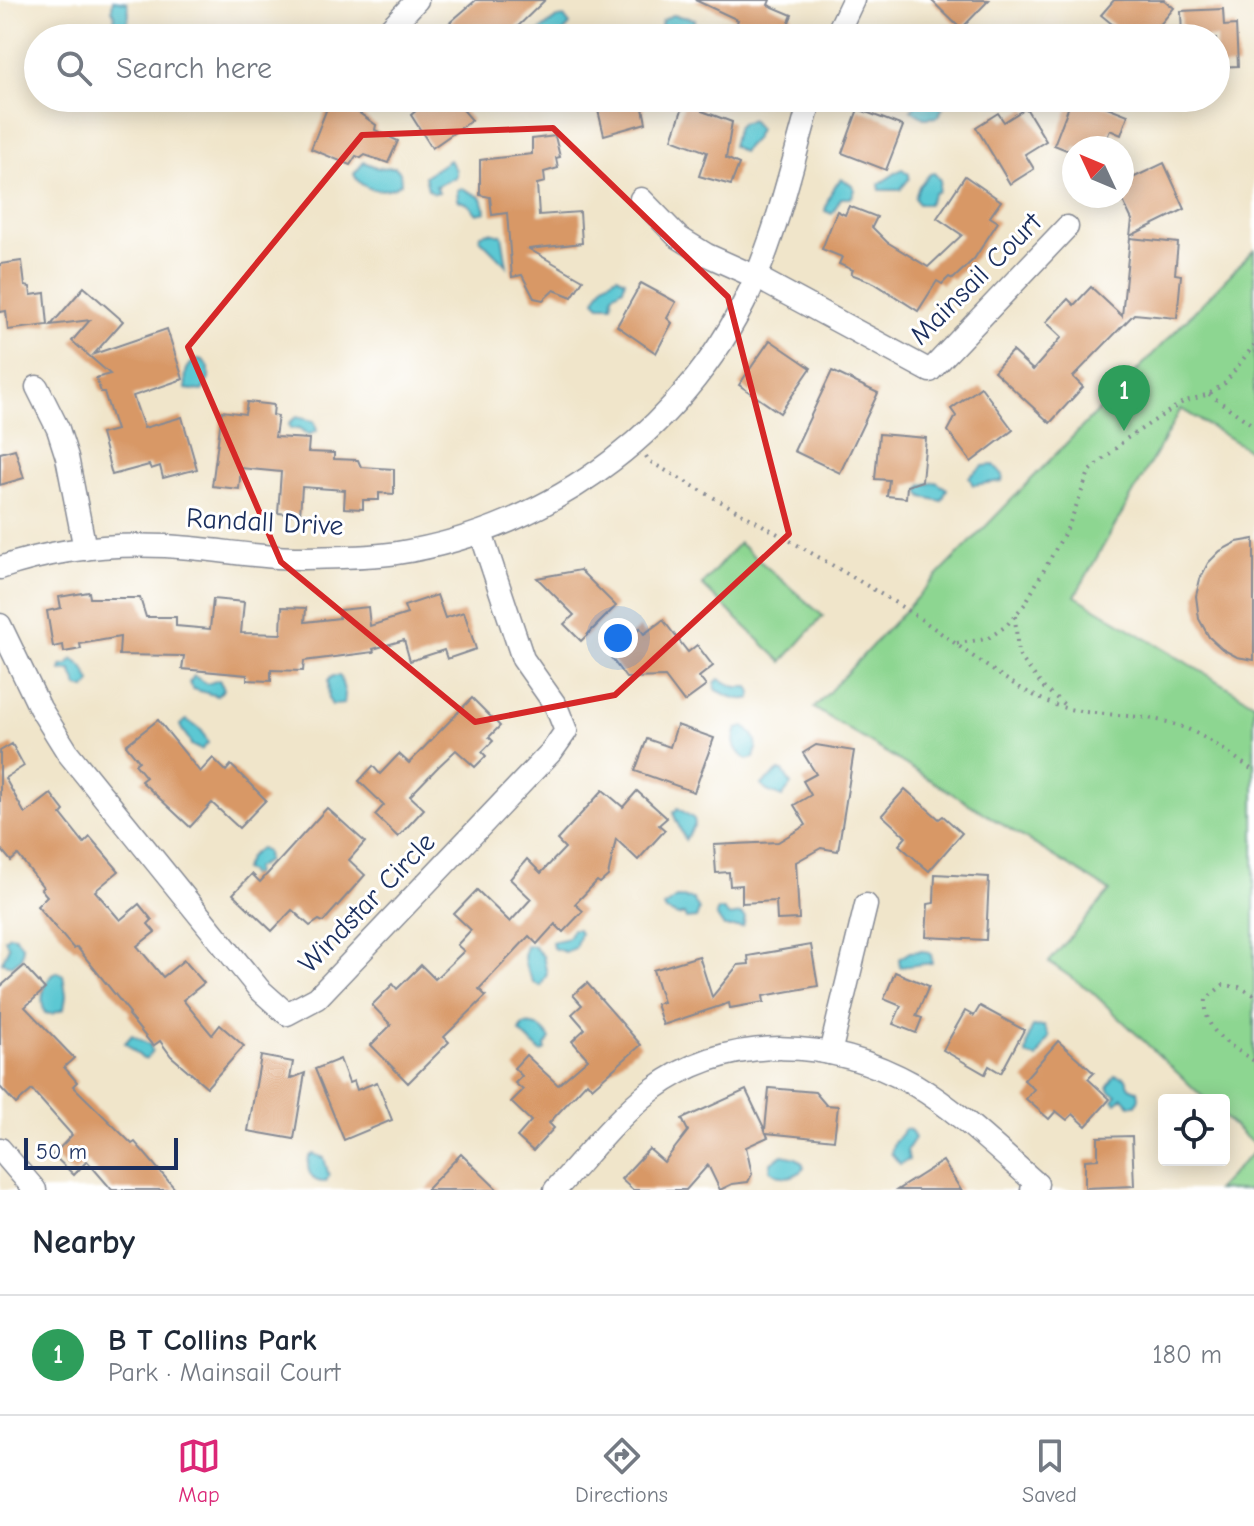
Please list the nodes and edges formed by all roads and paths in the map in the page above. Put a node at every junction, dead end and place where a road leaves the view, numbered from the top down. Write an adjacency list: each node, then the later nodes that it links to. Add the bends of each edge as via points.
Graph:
1 (417, 0): 3 (street)
2 (853, 0): 4 (street)
3 (394, 24)
4 (842, 24)
5 (807, 112): 8 (street, Randall Drive)
6 (641, 199): 8 (street, via 678,237)
7 (1067, 227): 8 (street, Mainsail Court, via 930,371)
8 (756, 277): 13 (street, Randall Drive, via 701,371)
9 (1254, 345): 11 (path, via 1225,383)
10 (37, 387): 15 (street, via 67,457)
11 (1209, 394): 12 (path); 17 (path, via 1183,402 1111,450 1089,472 1052,559)
12 (1254, 426)
13 (635, 442): 14 (street, Randall Drive, via 570,491); 19 (path, via 649,461)
14 (481, 533): 15 (street, Randall Drive, via 380,555 297,558 139,545); 18 (street, Windstar Circle, via 523,659 556,706 566,731 317,998 287,1014 259,989 68,753)
15 (85, 549): 16 (street, Randall Drive)
16 (0, 568)
17 (1015, 616): 19 (path, via 987,639); 20 (path, via 1018,654 1044,688)
18 (0, 625)
19 (957, 643): 20 (path, via 1018,687)
20 (1068, 708): 21 (path, via 1184,727)
21 (1254, 771)
22 (866, 905): 24 (street)
23 (1254, 995): 25 (path, via 1223,985 1206,999 1204,1015 1215,1032)
24 (830, 1053): 28 (street, via 757,1048 686,1069 649,1093); 29 (street, via 884,1071 958,1114 1037,1184)
25 (1254, 1061)
26 (0, 1149): 27 (street)
27 (35, 1190)
28 (555, 1190)
29 (1032, 1190)

